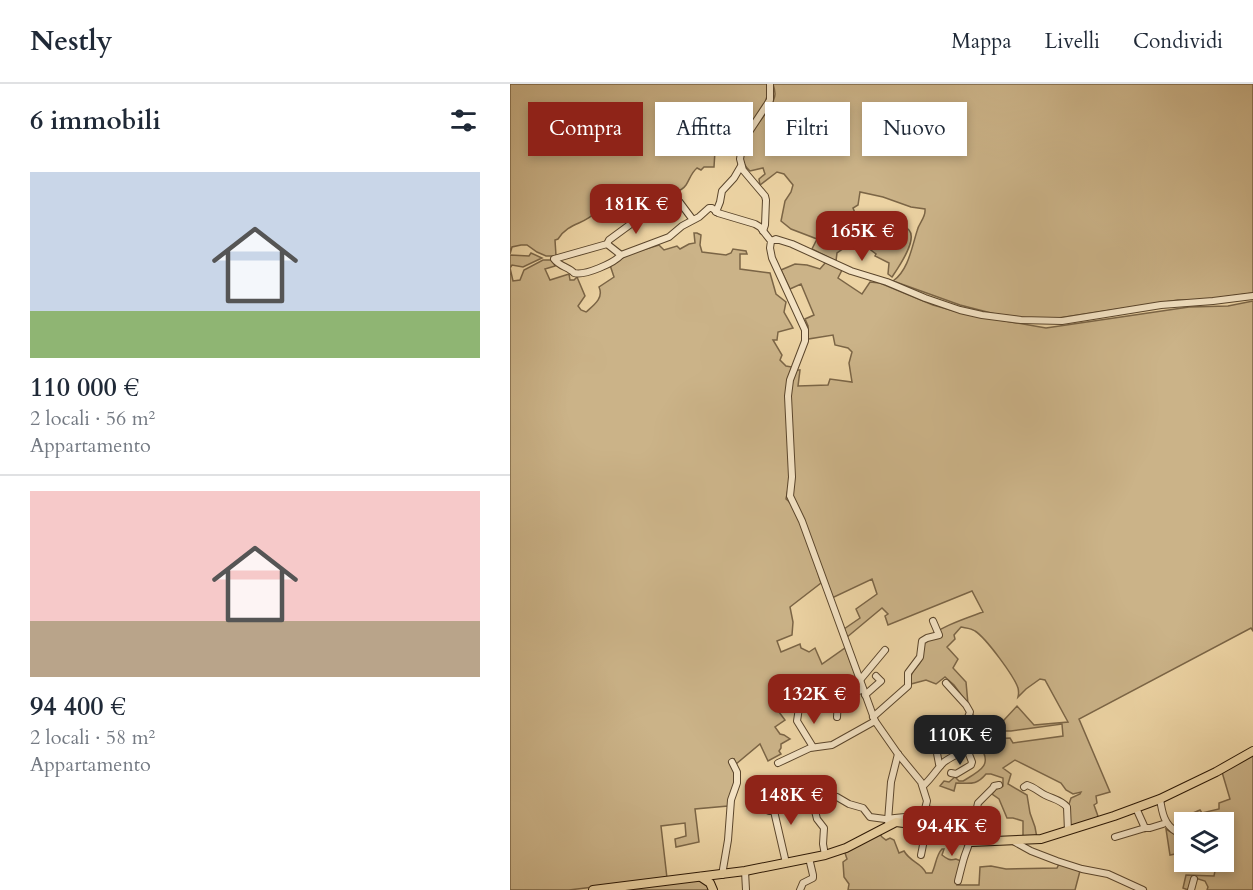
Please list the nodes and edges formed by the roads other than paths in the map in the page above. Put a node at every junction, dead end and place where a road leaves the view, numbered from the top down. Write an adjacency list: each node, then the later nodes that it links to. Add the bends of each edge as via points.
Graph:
1 (770, 84): 2 (street, via 768,105 741,146)
2 (741, 166): 3 (street, via 722,191); 5 (street, via 765,196)
3 (716, 212): 4 (street, via 709,208); 5 (street, via 748,221)
4 (693, 220): 7 (street, via 673,194); 8 (street, via 669,237)
5 (763, 231): 6 (street)
6 (771, 241): 9 (street, via 792,244 851,271 960,310 1022,320 1062,321 1161,305); 13 (street, via 775,266 805,330 788,396 790,496)
7 (607, 244): 8 (street); 8 (street, via 554,259 579,275)
8 (621, 255)
9 (1253, 296)
10 (933, 621): 18 (street, via 939,635 922,641 920,657 908,673 908,686)
11 (885, 650): 13 (street)
12 (876, 676): 15 (street, via 881,681)
13 (860, 680): 15 (street)
14 (946, 683): 22 (street, via 970,712 958,729)
15 (864, 692): 17 (street, via 838,701); 18 (street)
16 (799, 708): 21 (street, via 797,721)
17 (837, 717)
18 (874, 719): 21 (street, via 832,745); 24 (street)
19 (942, 723): 27 (street, via 934,742)
20 (988, 728): 22 (street)
21 (813, 747): 26 (street)
22 (965, 750): 27 (street); 28 (street, via 971,765)
23 (1253, 751): 33 (main road)
24 (897, 753): 30 (street); 40 (street)
25 (732, 762): 54 (street, via 737,783 731,800 728,840)
26 (778, 763)
27 (940, 766): 30 (street)
28 (951, 773)
29 (999, 785): 38 (street, via 979,801)
30 (923, 786): 37 (street)
31 (1024, 787): 45 (street, via 1035,788 1066,805)
32 (837, 797): 40 (street, via 863,808 870,817)
33 (1160, 799): 36 (main road); 44 (street, via 1164,819)
34 (819, 807): 49 (street, via 815,811 824,828)
35 (763, 808): 52 (street, via 774,811)
36 (1136, 808): 42 (street); 45 (main road)
37 (925, 810): 38 (street, via 967,814); 39 (street, via 910,814)
38 (970, 818): 48 (street)
39 (905, 820): 40 (main road); 43 (main road)
40 (888, 822): 49 (main road, via 846,848)
41 (1163, 824): 42 (street)
42 (1145, 828): 46 (street)
43 (926, 830): 48 (main road); 50 (street)
44 (1174, 830)
45 (1068, 831): 47 (main road, via 1041,839)
46 (1116, 837)
47 (1013, 841): 48 (main road); 62 (street, via 1057,861 1109,874)
48 (970, 842): 57 (street)
49 (825, 855): 51 (main road)
50 (921, 855)
51 (809, 858): 52 (main road); 61 (street, via 813,878)
52 (786, 863): 53 (main road)
53 (745, 871): 54 (main road); 60 (street)
54 (717, 875): 55 (main road); 59 (main road)
55 (701, 877): 58 (main road); 59 (main road)
56 (1194, 879): 63 (street)
57 (958, 881)
58 (592, 890)
59 (715, 890)
60 (746, 890)
61 (800, 890)
62 (1143, 890)
63 (1191, 890)

